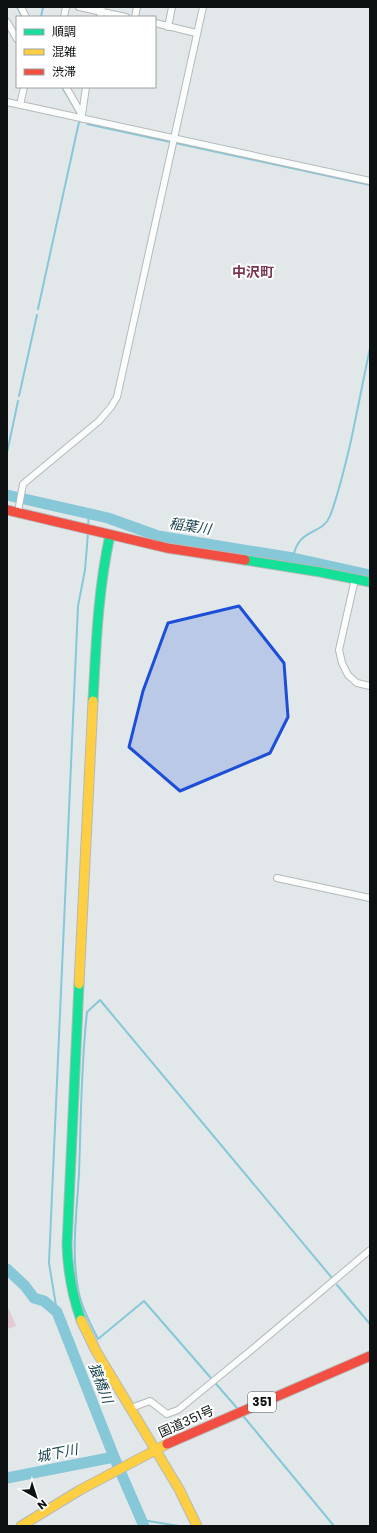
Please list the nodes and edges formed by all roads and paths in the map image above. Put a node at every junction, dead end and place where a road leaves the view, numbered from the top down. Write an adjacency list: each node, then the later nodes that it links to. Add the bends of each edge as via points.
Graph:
1 (20, 7): 6 (street)
2 (79, 7): 5 (street)
3 (172, 7): 10 (street)
4 (203, 7): 11 (street)
5 (101, 12): 7 (street)
6 (25, 16)
7 (121, 16)
8 (7, 22): 12 (street)
9 (156, 23): 10 (street)
10 (168, 27): 11 (street)
11 (196, 34): 19 (street)
12 (16, 37)
13 (24, 88): 17 (street)
14 (67, 88): 18 (street)
15 (86, 88): 18 (street)
16 (7, 102): 17 (street)
17 (20, 105): 18 (street)
18 (82, 117): 19 (street)
19 (174, 142): 20 (street); 22 (street, via 117,397 99,421 23,484)
20 (370, 181)
21 (7, 510): 22 (main road)
22 (18, 510): 23 (main road)
23 (110, 535): 24 (main road, via 167,548); 31 (main road, via 98,610 66,1256 77,1312 96,1351)
24 (355, 579): 25 (main road); 26 (street, via 339,650 340,658 344,669 357,683)
25 (370, 582)
26 (370, 686)
27 (277, 878): 28 (street)
28 (370, 898)
29 (370, 1250): 31 (street, via 178,1410 167,1414 150,1401)
30 (370, 1356): 32 (main road, 国道351号 / 351)
31 (131, 1408): 32 (main road)
32 (155, 1449): 33 (main road, 国道351号 / 351); 34 (main road)
33 (21, 1526)
34 (197, 1526)

